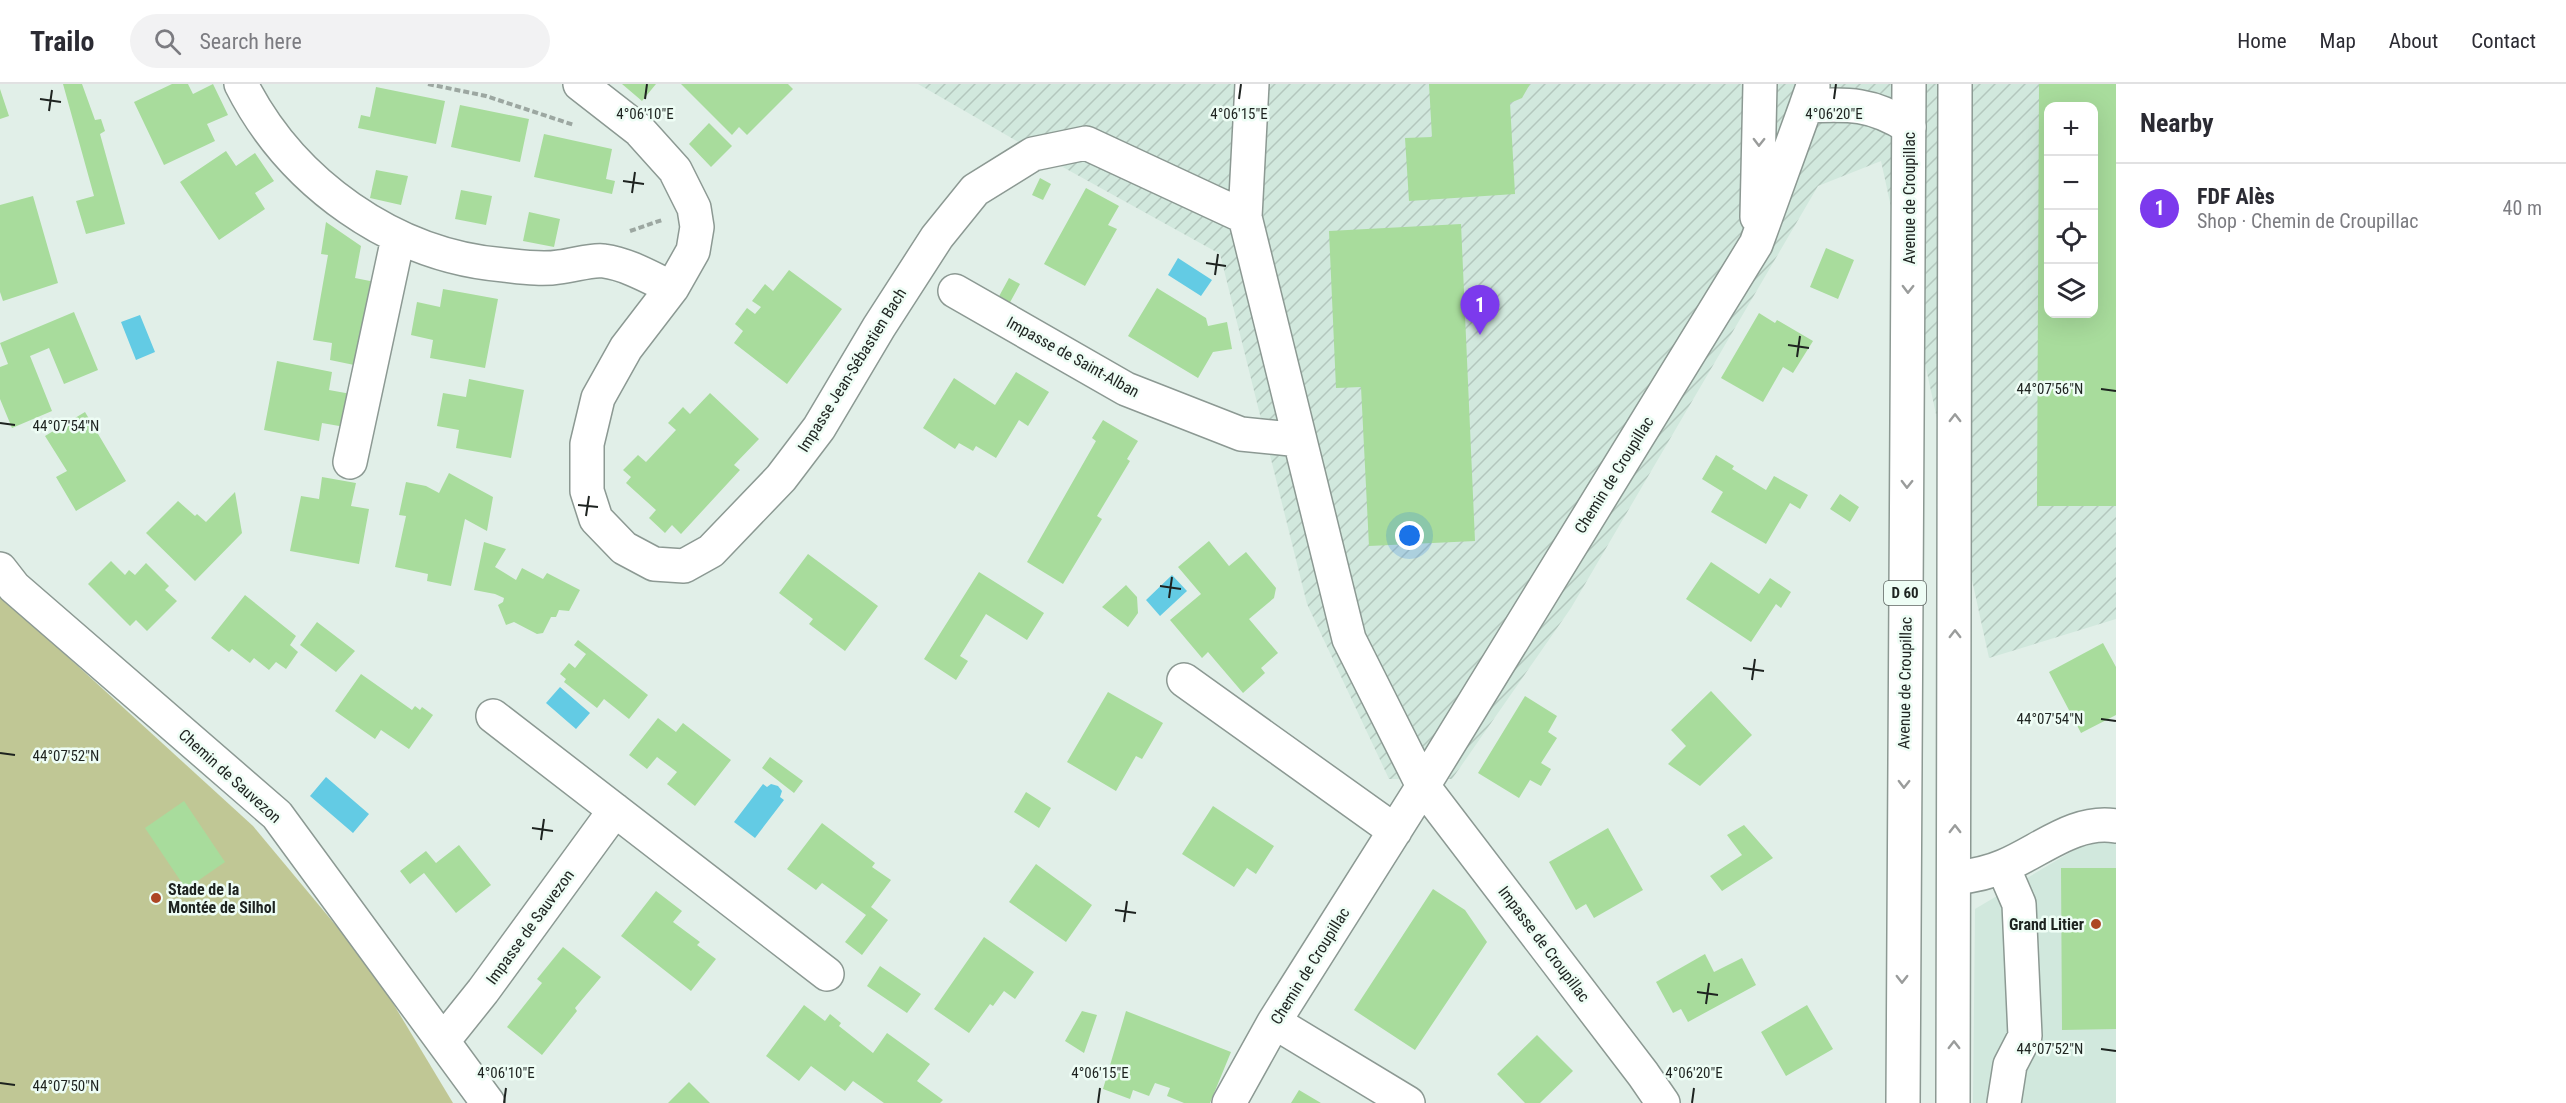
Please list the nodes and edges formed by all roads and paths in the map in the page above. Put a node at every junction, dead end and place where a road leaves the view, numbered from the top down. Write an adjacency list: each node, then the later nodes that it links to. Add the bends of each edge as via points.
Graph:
1 (241, 84): 12 (street, via 255,111 288,154 339,202)
2 (428, 84): 10 (path, via 486,96)
3 (580, 84): 14 (street, Impasse Jean-Sébastien Bach, via 639,130 675,170 694,208 693,251)
4 (1252, 84): 11 (street)
5 (1760, 84): 13 (street, one-way to 13)
6 (1909, 84): 9 (street, Avenue de Croupillac / D 60)
7 (1955, 84): 26 (street, one-way to 7)
8 (1810, 95): 9 (street, Chemin de Croupillac, via 1887,113); 13 (street, Chemin de Croupillac)
9 (1909, 127): 34 (street, Avenue de Croupillac / D 60, one-way to 34)
10 (583, 128)
11 (1245, 217): 14 (street, Impasse Jean-Sébastien Bach, via 1086,143 1033,154 975,190 937,237 819,428 781,478 711,551 684,566 654,564 624,548 596,519 587,491 587,444 598,398 627,348); 16 (street)
12 (398, 238): 14 (street, via 449,256 502,265 556,268 603,260); 17 (street)
13 (1756, 244): 21 (street, Chemin de Croupillac)
14 (672, 288)
15 (955, 291): 16 (street, Impasse de Saint-Alban, via 1126,389 1241,434)
16 (1300, 440): 21 (street, via 1349,639)
17 (350, 462)
18 (0, 569): 29 (street, Chemin de Sauvezon, via 14,587 277,815)
19 (1184, 680): 24 (street)
20 (493, 716): 22 (street)
21 (1423, 786): 24 (street, Chemin de Croupillac); 33 (street, Impasse de Croupillac)
22 (615, 810): 27 (street); 29 (street, Impasse de Sauvezon)
23 (2116, 826): 25 (street, via 2080,828)
24 (1395, 831): 28 (street, Chemin de Croupillac)
25 (2003, 867): 26 (street); 36 (street, via 2019,904 2025,1036 2010,1065)
26 (1955, 878): 35 (street, one-way to 26)
27 (827, 974)
28 (1275, 1022): 31 (street, Chemin de Croupillac); 32 (street)
29 (443, 1041): 30 (street, Chemin de Sauvezon)
30 (488, 1103)
31 (1229, 1103)
32 (1408, 1103)
33 (1663, 1103)
34 (1903, 1103)
35 (1953, 1103)
36 (2004, 1103)

